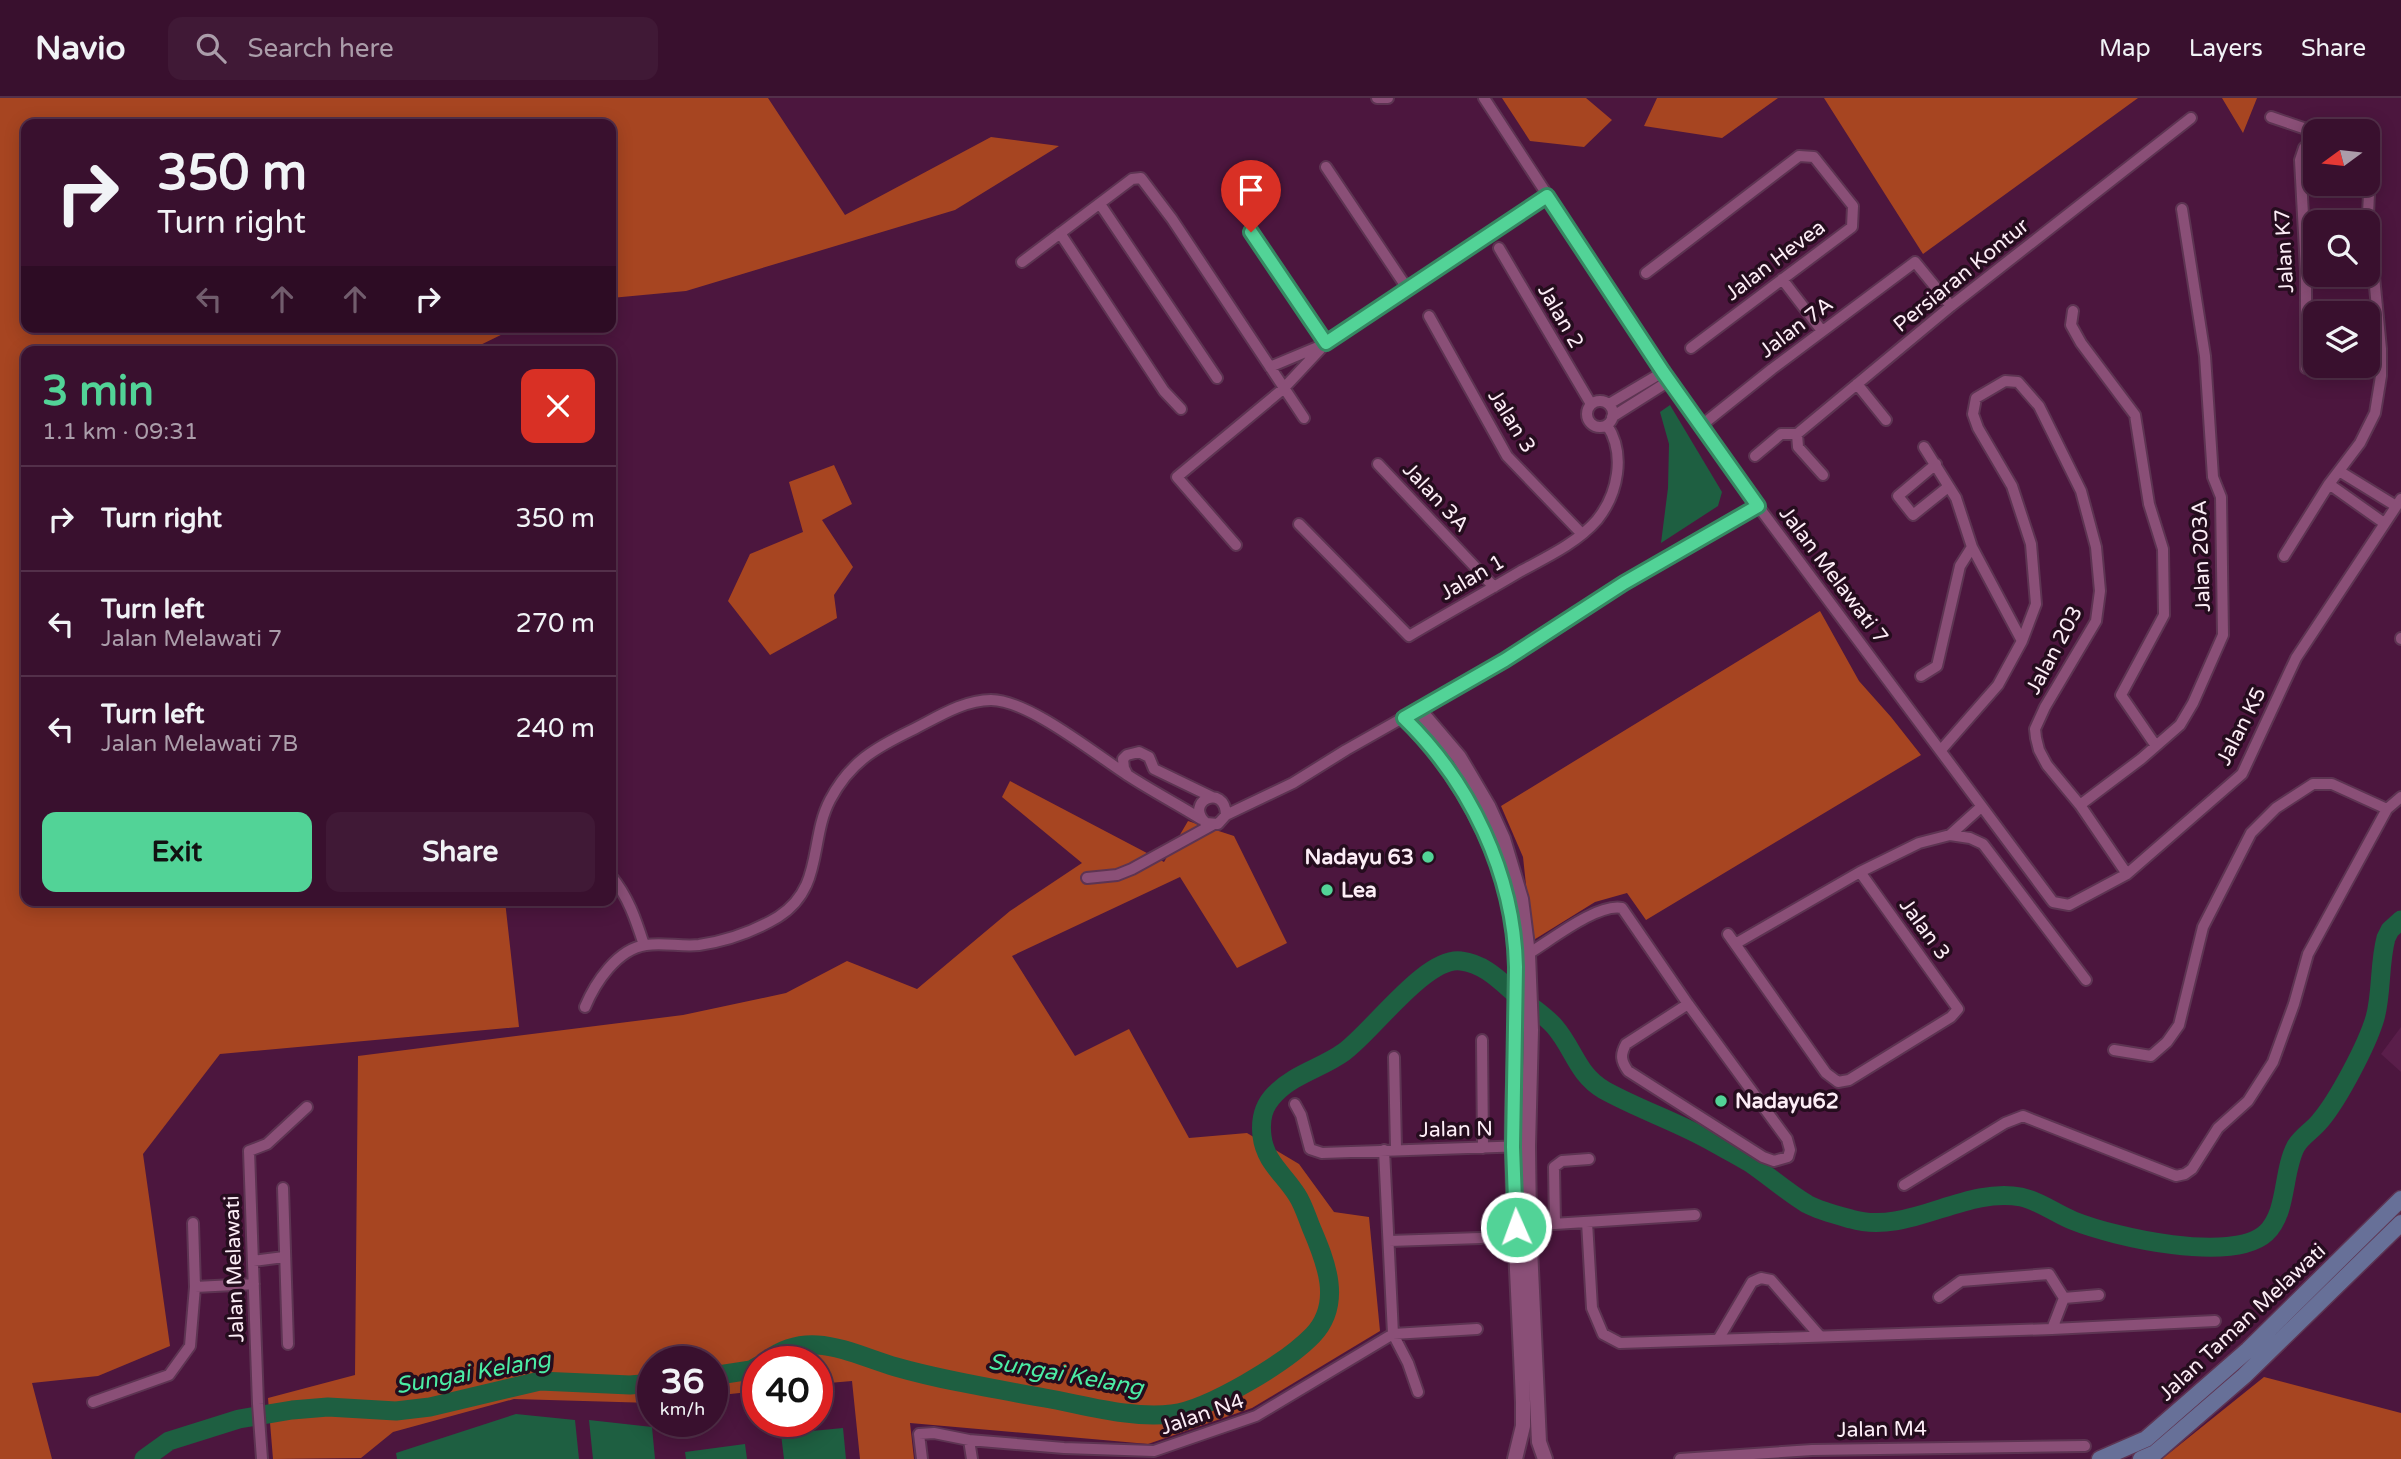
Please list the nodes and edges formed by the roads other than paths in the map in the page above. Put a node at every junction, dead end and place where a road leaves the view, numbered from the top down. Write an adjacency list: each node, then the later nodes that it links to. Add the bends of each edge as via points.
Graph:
1 (1377, 98): 2 (street)
2 (1388, 98)
3 (1484, 98): 9 (street, Jalan Melawati 7)
4 (2271, 117): 6 (street)
5 (2191, 118): 21 (street, Persiaran Kontur)
6 (2303, 128)
7 (2303, 151): 20 (street, Jalan K7)
8 (1326, 167): 19 (street)
9 (1547, 196): 19 (street); 28 (street, Jalan Melawati 7)
10 (2369, 196): 44 (street, via 2381,376 2375,413)
11 (1100, 204): 14 (street); 27 (street, via 1132,179 1144,180); 29 (street)
12 (2182, 209): 61 (street, Jalan 203A, via 2205,356 2213,477 2221,497 2223,635 2187,714)
13 (1251, 232): 25 (street)
14 (1060, 233): 16 (street); 34 (street, via 1164,391)
15 (1499, 248): 32 (street, Jalan 2)
16 (1022, 262)
17 (1647, 273): 18 (street, Jalan Hevea, via 1799,156 1814,158 1853,206 1852,228)
18 (1782, 279): 24 (street); 26 (street, Jalan Hevea)
19 (1407, 288): 25 (street)
20 (2306, 301)
21 (1951, 306): 24 (street, Jalan 7A, via 1915,262); 30 (street, Persiaran Kontur)
22 (2073, 311): 61 (street, via 2071,325 2081,343 2135,415 2149,504 2163,550 2164,615 2121,695)
23 (1429, 316): 52 (street, Jalan 3, via 1507,456)
24 (1822, 331): 38 (street, Jalan 7A)
25 (1326, 343): 27 (street); 31 (street)
26 (1691, 348)
27 (1270, 368): 31 (street)
28 (1666, 376): 33 (street); 37 (street); 38 (street, Jalan Melawati 7)
29 (1217, 378)
30 (1857, 384): 36 (street); 39 (street, Persiaran Kontur)
31 (1283, 389): 35 (street); 53 (street, via 1177,477)
32 (1591, 404): 33 (street, via 1602,400); 37 (street, via 1589,422 1599,427)
33 (1609, 404): 37 (street)
34 (1181, 409)
35 (1304, 418)
36 (1886, 420)
37 (1609, 421): 52 (street, Jalan 1, via 1618,454 1616,481 1607,507)
38 (1702, 425): 49 (street, Jalan Melawati 7)
39 (1797, 434): 41 (street, Persiaran Kontur, via 1781,434); 45 (street, via 1798,447)
40 (1924, 447): 43 (street)
41 (1755, 457)
42 (1378, 464): 56 (street, Jalan 3A)
43 (1936, 464): 47 (street); 47 (street, via 1898,496 1913,515)
44 (2339, 471): 46 (street); 48 (street)
45 (1822, 475)
46 (2329, 484): 50 (street); 55 (street)
47 (1948, 487): 54 (street)
48 (2398, 503): 50 (street, Jalan K5)
49 (1758, 506): 59 (street); 62 (street, Jalan Melawati 7)
50 (2384, 523): 77 (street, Jalan K5, via 2296,658 2242,774)
51 (1299, 524): 56 (street, Jalan 1, via 1409,636)
52 (1581, 533): 56 (street, Jalan 1)
53 (1236, 545)
54 (1972, 547): 57 (street); 58 (street, via 1960,566 1937,666)
55 (2284, 555)
56 (1494, 587)
57 (2022, 642): 62 (street, via 1998,685); 70 (street, Jalan 203, via 2036,604 2031,544 2012,486 1973,414 1976,397 2006,381 2018,382 2039,406 2081,491 2096,547 2100,591 2096,621 2035,729 2047,765)
58 (1921, 676)
59 (1419, 710): 60 (street); 84 (street, via 1459,757 1503,839 1521,899)
60 (1404, 718): 73 (street, via 1293,783); 86 (street, via 1428,741 1460,789 1499,868 1509,901)
61 (2156, 746): 70 (street, Jalan 203A)
62 (1941, 750): 71 (street, Jalan Melawati 7)
63 (1140, 753): 64 (street); 65 (street); 66 (street, via 1124,759)
64 (1099, 755): 66 (street); 83 (street, via 1017,706 994,700 954,709 874,749 858,762 831,799 823,816 816,859 801,896 785,913 740,937 698,945)
65 (1154, 769): 67 (street); 68 (street)
66 (1129, 776): 67 (street)
67 (1143, 783): 74 (street)
68 (1212, 797): 73 (street, via 1226,806); 74 (street, via 1201,802 1199,814)
69 (2401, 797): 72 (street)
70 (2080, 805): 77 (street, Jalan 203)
71 (1980, 807): 75 (street); 80 (street, Jalan Melawati 7)
72 (2387, 809): 90 (street, via 2332,783 2313,785 2276,808 2251,834 2203,927 2173,1034 2151,1056); 98 (street, via 2308,954 2273,1062 2248,1101 2218,1128 2185,1174 2176,1176 2023,1116 2005,1122)
73 (1226, 815): 74 (street, via 1218,824)
74 (1206, 822): 78 (street, via 1132,869)
75 (1950, 835): 76 (street, via 1919,843); 85 (street, via 1983,844)
76 (1860, 872): 82 (street); 82 (street, Jalan 3, via 1958,1009 1849,1080 1838,1082 1826,1073)
77 (2127, 874): 80 (street, Jalan K5, via 2070,905)
78 (1087, 877)
79 (616, 882): 83 (street)
80 (2053, 902)
81 (1728, 934): 82 (street)
82 (1735, 944)
83 (645, 945): 88 (street, via 602,976)
84 (1528, 954): 86 (street); 87 (street, via 1583,920 1609,908 1622,908)
85 (2086, 980)
86 (1522, 991): 94 (street, via 1516,1028); 94 (street, via 1531,1030)
87 (1688, 1004): 87 (street, via 1787,1139 1788,1157 1774,1161 1763,1157 1628,1071 1622,1062 1626,1044)
88 (585, 1007)
89 (1482, 1040): 95 (street)
90 (2114, 1050)
91 (1394, 1057): 96 (street)
92 (1295, 1104): 96 (street, Jalan N, via 1310,1149 1322,1153)
93 (307, 1107): 110 (street, Jalan Melawati, via 267,1144 249,1151)
94 (1520, 1146): 95 (street, Jalan N); 106 (street)
95 (1483, 1148): 96 (street, Jalan N)
96 (1390, 1150): 108 (street)
97 (1590, 1159): 105 (street, via 1562,1161 1554,1167)
98 (1904, 1185)
99 (283, 1188): 109 (street)
100 (2401, 1199): 136 (main road, Jalan Taman Melawati, via 2248,1350 2146,1439)
101 (1695, 1215): 102 (street)
102 (1587, 1222): 105 (street); 121 (street, via 1592,1308 1603,1334 1620,1343)
103 (193, 1223): 112 (street)
104 (2401, 1223): 137 (main road, Jalan Taman Melawati, via 2244,1376 2155,1453)
105 (1555, 1224): 106 (street)
106 (1522, 1226): 133 (street, via 1523,1426); 134 (street, via 1539,1442)
107 (1481, 1238): 108 (street)
108 (1389, 1241): 119 (street)
109 (284, 1257): 110 (street); 122 (street)
110 (253, 1261): 111 (street, Jalan Melawati)
111 (254, 1284): 112 (street); 130 (street, Jalan Melawati)
112 (195, 1287): 124 (street, via 190,1346 169,1375)
113 (2099, 1295): 115 (street)
114 (1939, 1297): 115 (street, via 1961,1282 2049,1274)
115 (2064, 1298): 118 (street)
116 (2215, 1321): 118 (street)
117 (1477, 1329): 119 (street)
118 (2052, 1329): 120 (street)
119 (1393, 1334): 123 (street); 129 (street, Jalan N4, via 1256,1416)
120 (1819, 1335): 121 (street); 121 (street, via 1771,1280 1761,1278 1752,1282)
121 (1719, 1338)
122 (288, 1344)
123 (1418, 1392)
124 (93, 1402)
125 (969, 1440): 127 (street, Jalan N4); 131 (street, Jalan N4, via 919,1434); 132 (street)
126 (2085, 1446): 128 (street, Jalan M4)
127 (1064, 1453): 129 (street, Jalan N4)
128 (1813, 1454): 135 (street, Jalan M4)
129 (1155, 1455)
130 (262, 1459)
131 (922, 1459)
132 (971, 1459)
133 (1515, 1459)
134 (1545, 1459)
135 (1680, 1459)
136 (2100, 1459)
137 (2141, 1459)

